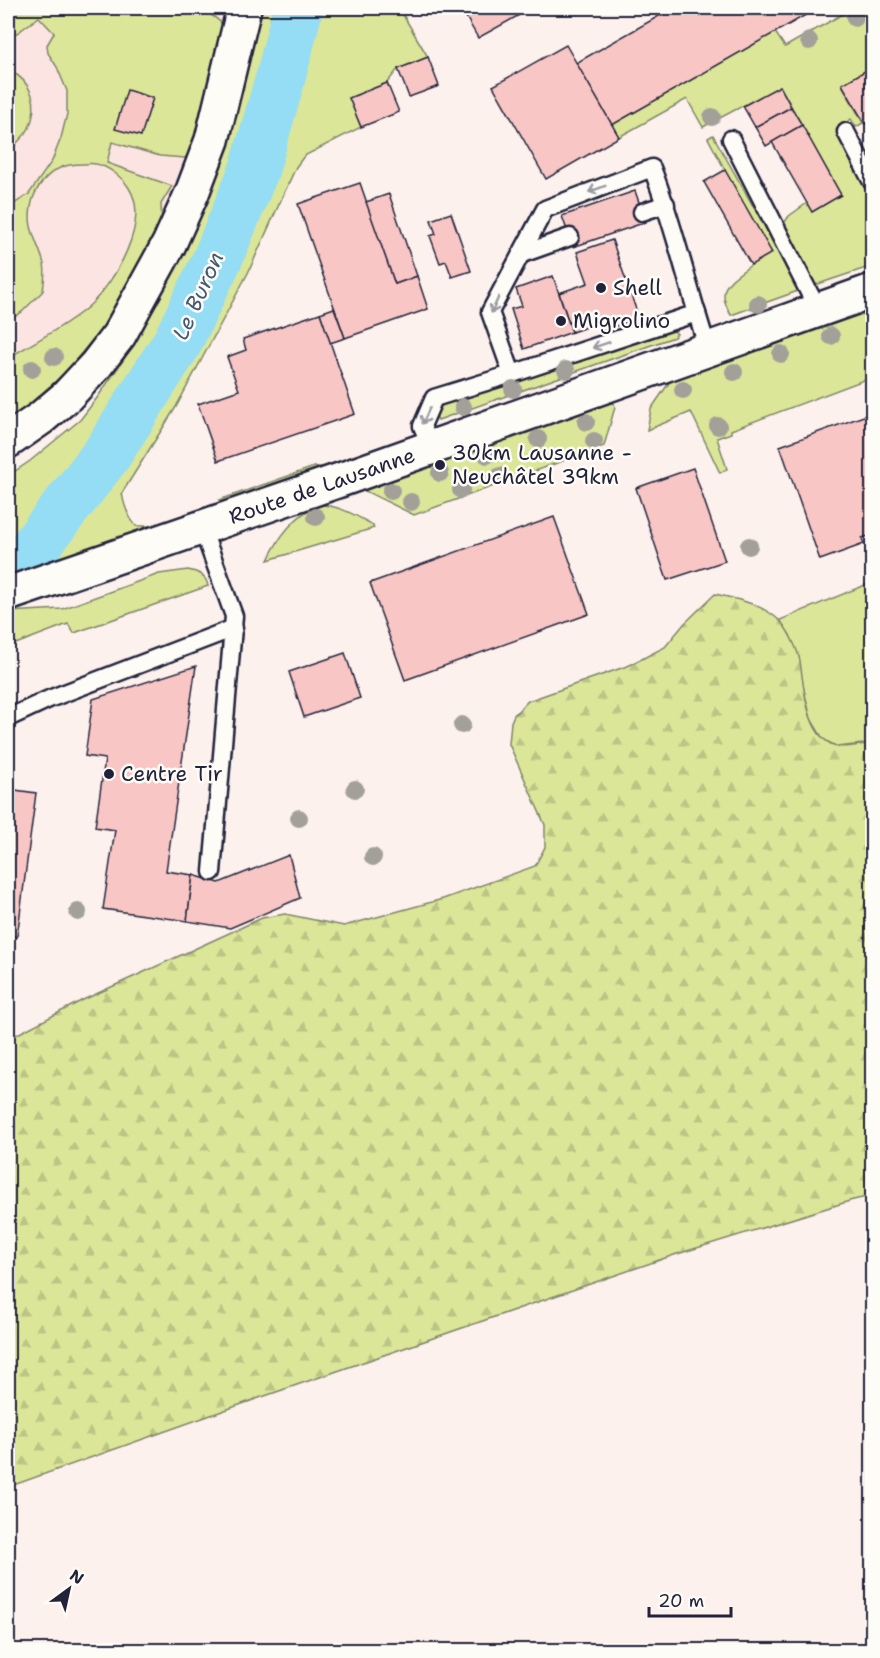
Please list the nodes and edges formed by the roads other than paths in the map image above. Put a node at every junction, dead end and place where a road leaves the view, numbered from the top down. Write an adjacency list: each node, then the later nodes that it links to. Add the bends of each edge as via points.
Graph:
1 (244, 8): 14 (main road, via 212,140 163,255 118,335 96,365 50,411)
2 (846, 132): 4 (lane)
3 (730, 139): 10 (lane)
4 (873, 182)
5 (666, 204): 6 (lane); 8 (lane, one-way to 8, via 652,168 545,209); 11 (lane)
6 (642, 212)
7 (570, 237): 8 (lane)
8 (522, 254): 13 (lane, one-way to 13, via 490,312)
9 (873, 291): 10 (main road, Route de Lausanne)
10 (818, 310): 12 (main road, Route de Lausanne)
11 (697, 313): 12 (lane); 13 (lane, one-way to 13)
12 (708, 349): 15 (main road, Route de Lausanne)
13 (512, 374): 15 (lane, one-way to 15, via 434,398 422,426)
14 (8, 441)
15 (430, 447): 16 (main road, Route de Lausanne)
16 (202, 528): 17 (main road, Route de Lausanne); 18 (lane, via 234,616)
17 (8, 594)
18 (234, 628): 19 (lane); 20 (lane)
19 (8, 718)
20 (212, 872)

